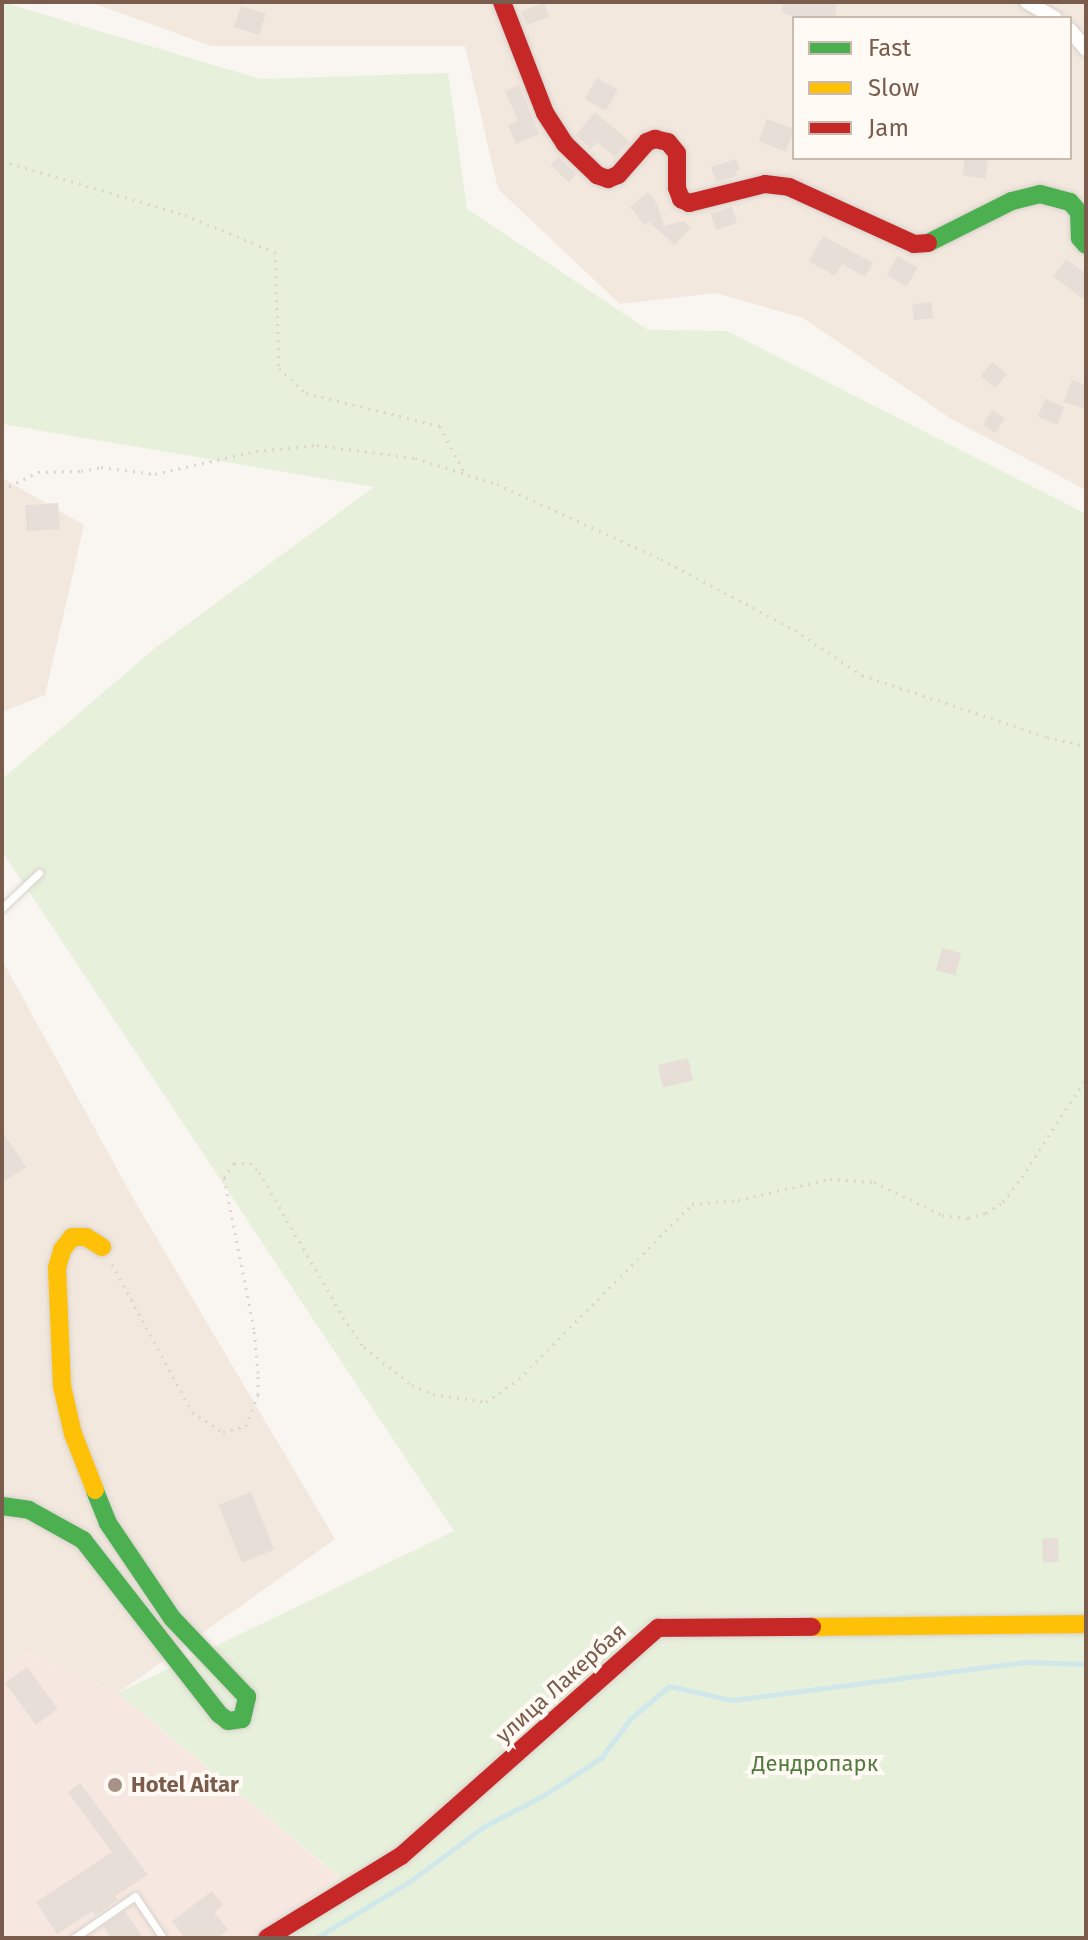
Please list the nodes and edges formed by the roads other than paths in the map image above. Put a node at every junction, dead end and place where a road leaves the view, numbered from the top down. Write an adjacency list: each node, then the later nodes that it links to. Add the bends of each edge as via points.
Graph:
1 (502, 2): 6 (street, via 545,113 565,144 597,175 618,175 655,139 668,142 677,153 677,188 689,203 765,184 789,187 914,244 930,243 1012,201 1057,196 1079,212 1080,238)
2 (1027, 2): 3 (street)
3 (1052, 16)
4 (1072, 32): 5 (street)
5 (1086, 49)
6 (1086, 245)
7 (39, 873): 8 (lane)
8 (2, 908)
9 (102, 1247): 10 (street, via 86,1237 72,1237 57,1268 62,1386 73,1434 108,1523 172,1618 247,1697 242,1719 228,1721 219,1714 83,1540 29,1510)
10 (2, 1506)
11 (1086, 1624): 14 (street, улица Лакербая, via 658,1628 401,1856)
12 (74, 1938): 13 (lane, via 135,1896)
13 (163, 1938)
14 (267, 1938)

